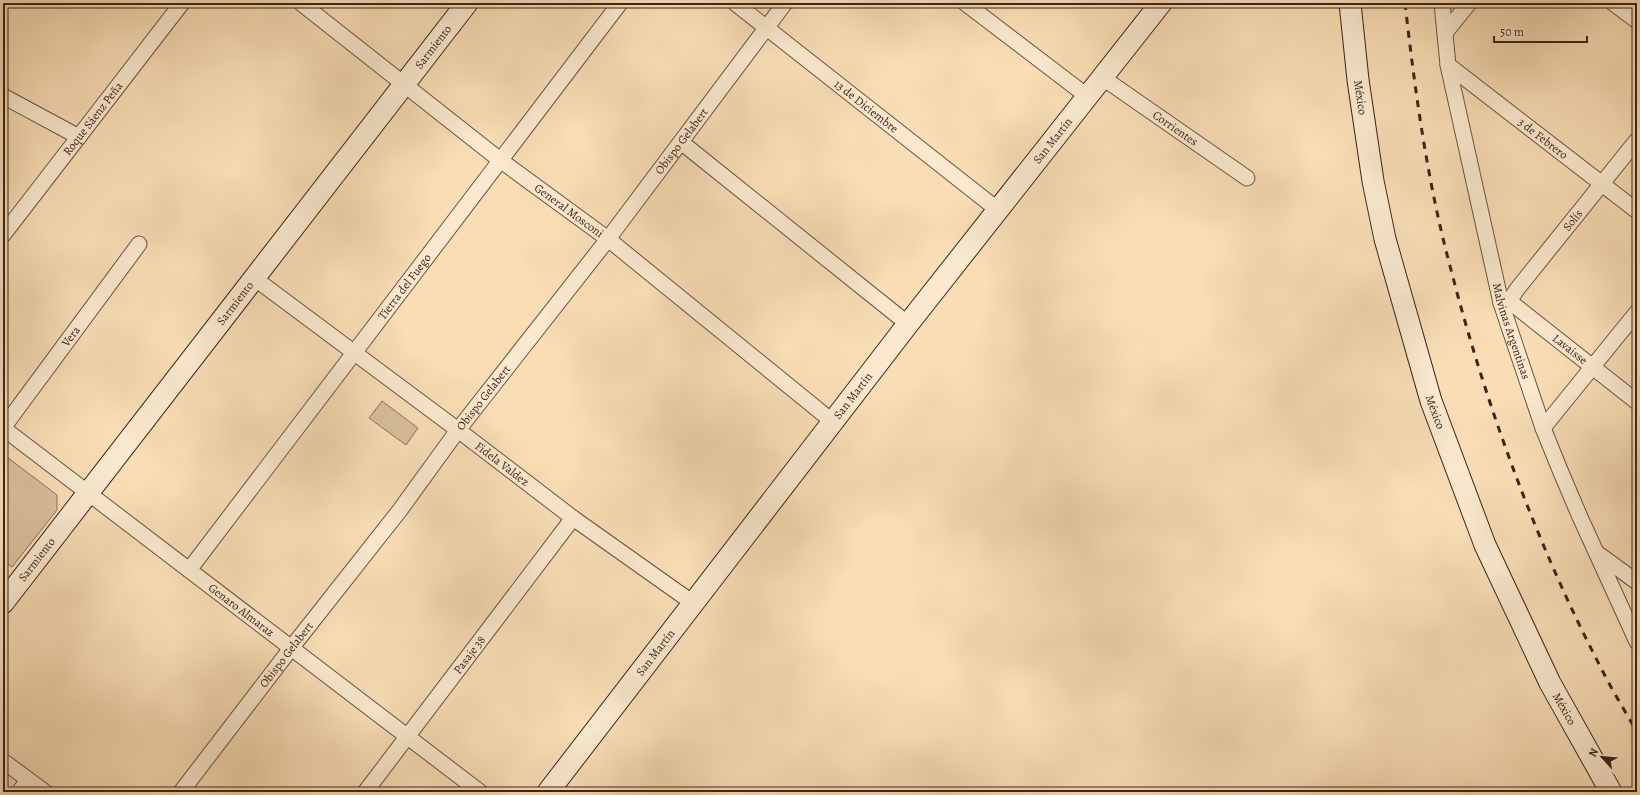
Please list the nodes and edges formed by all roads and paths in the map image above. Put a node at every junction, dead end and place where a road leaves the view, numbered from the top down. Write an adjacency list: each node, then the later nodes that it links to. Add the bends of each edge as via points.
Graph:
1 (182, 3): 21 (street, Roque Sáenz Peña)
2 (301, 3): 18 (street, General Mosconi)
3 (467, 3): 18 (street, Sarmiento)
4 (620, 3): 24 (street, Tierra del Fuego)
5 (735, 3): 14 (street, 13 de Diciembre)
6 (785, 3): 14 (street, Obispo Gelabert)
7 (965, 3): 20 (street)
8 (1161, 3): 17 (street, San Martín)
9 (1350, 3): 61 (street, México, via 1373,181 1385,239 1431,401 1485,545 1550,683)
10 (1442, 3): 15 (street, Malvinas Argentinas)
11 (1469, 3): 15 (street)
12 (1613, 3): 13 (street)
13 (1637, 21)
14 (766, 27): 23 (street, Obispo Gelabert); 27 (street, 13 de Diciembre)
15 (1445, 33): 16 (street, Malvinas Argentinas)
16 (1448, 65): 26 (street, 3 de Febrero); 33 (street, Malvinas Argentinas)
17 (1103, 78): 20 (street, San Martín); 25 (street, Corrientes)
18 (404, 84): 24 (street, General Mosconi); 32 (street, Sarmiento)
19 (3, 96): 21 (street)
20 (1087, 96): 27 (street, San Martín)
21 (78, 137): 29 (street, Roque Sáenz Peña)
22 (1637, 140): 26 (street, Solís)
23 (681, 142): 30 (street, Obispo Gelabert); 35 (street)
24 (500, 160): 30 (street, General Mosconi); 36 (street, Tierra del Fuego)
25 (1247, 178)
26 (1603, 184): 28 (street, 3 de Febrero); 33 (street, Solís)
27 (998, 210): 35 (street, San Martín)
28 (1637, 211)
29 (3, 234)
30 (608, 238): 39 (street, General Mosconi); 42 (street, Obispo Gelabert)
31 (139, 244): 40 (street, Vera)
32 (254, 278): 36 (street, Fidela Valdez); 43 (street, Sarmiento)
33 (1505, 302): 37 (street, Lavaisse); 41 (street, Malvinas Argentinas)
34 (1637, 312): 37 (street)
35 (908, 324): 39 (street, San Martín)
36 (353, 352): 42 (street, Fidela Valdez); 46 (street, Tierra del Fuego)
37 (1592, 368): 38 (street, Lavaisse); 41 (street)
38 (1637, 402)
39 (833, 422): 49 (street, San Martín)
40 (3, 428): 43 (street, Genaro Almaraz)
41 (1544, 428): 45 (street, Malvinas Argentinas)
42 (458, 430): 44 (street, Fidela Valdez); 51 (street, Obispo Gelabert, via 400,510)
43 (89, 492): 46 (street, Genaro Almaraz); 48 (street, Sarmiento)
44 (573, 518): 49 (street, Fidela Valdez); 52 (street, Pasaje 38)
45 (1596, 552): 47 (street); 50 (street, Malvinas Argentinas)
46 (189, 570): 51 (street, Genaro Almaraz)
47 (1637, 582)
48 (3, 603)
49 (693, 603): 60 (street, San Martín)
50 (1635, 631)
51 (292, 647): 52 (street, Genaro Almaraz); 58 (street, Obispo Gelabert)
52 (408, 737): 55 (street, Pasaje 38); 59 (street, Genaro Almaraz)
53 (3, 761): 54 (street)
54 (28, 780): 56 (street); 57 (street)
55 (366, 791)
56 (19, 792)
57 (46, 792)
58 (181, 792)
59 (480, 792)
60 (548, 792)
61 (1611, 792)

